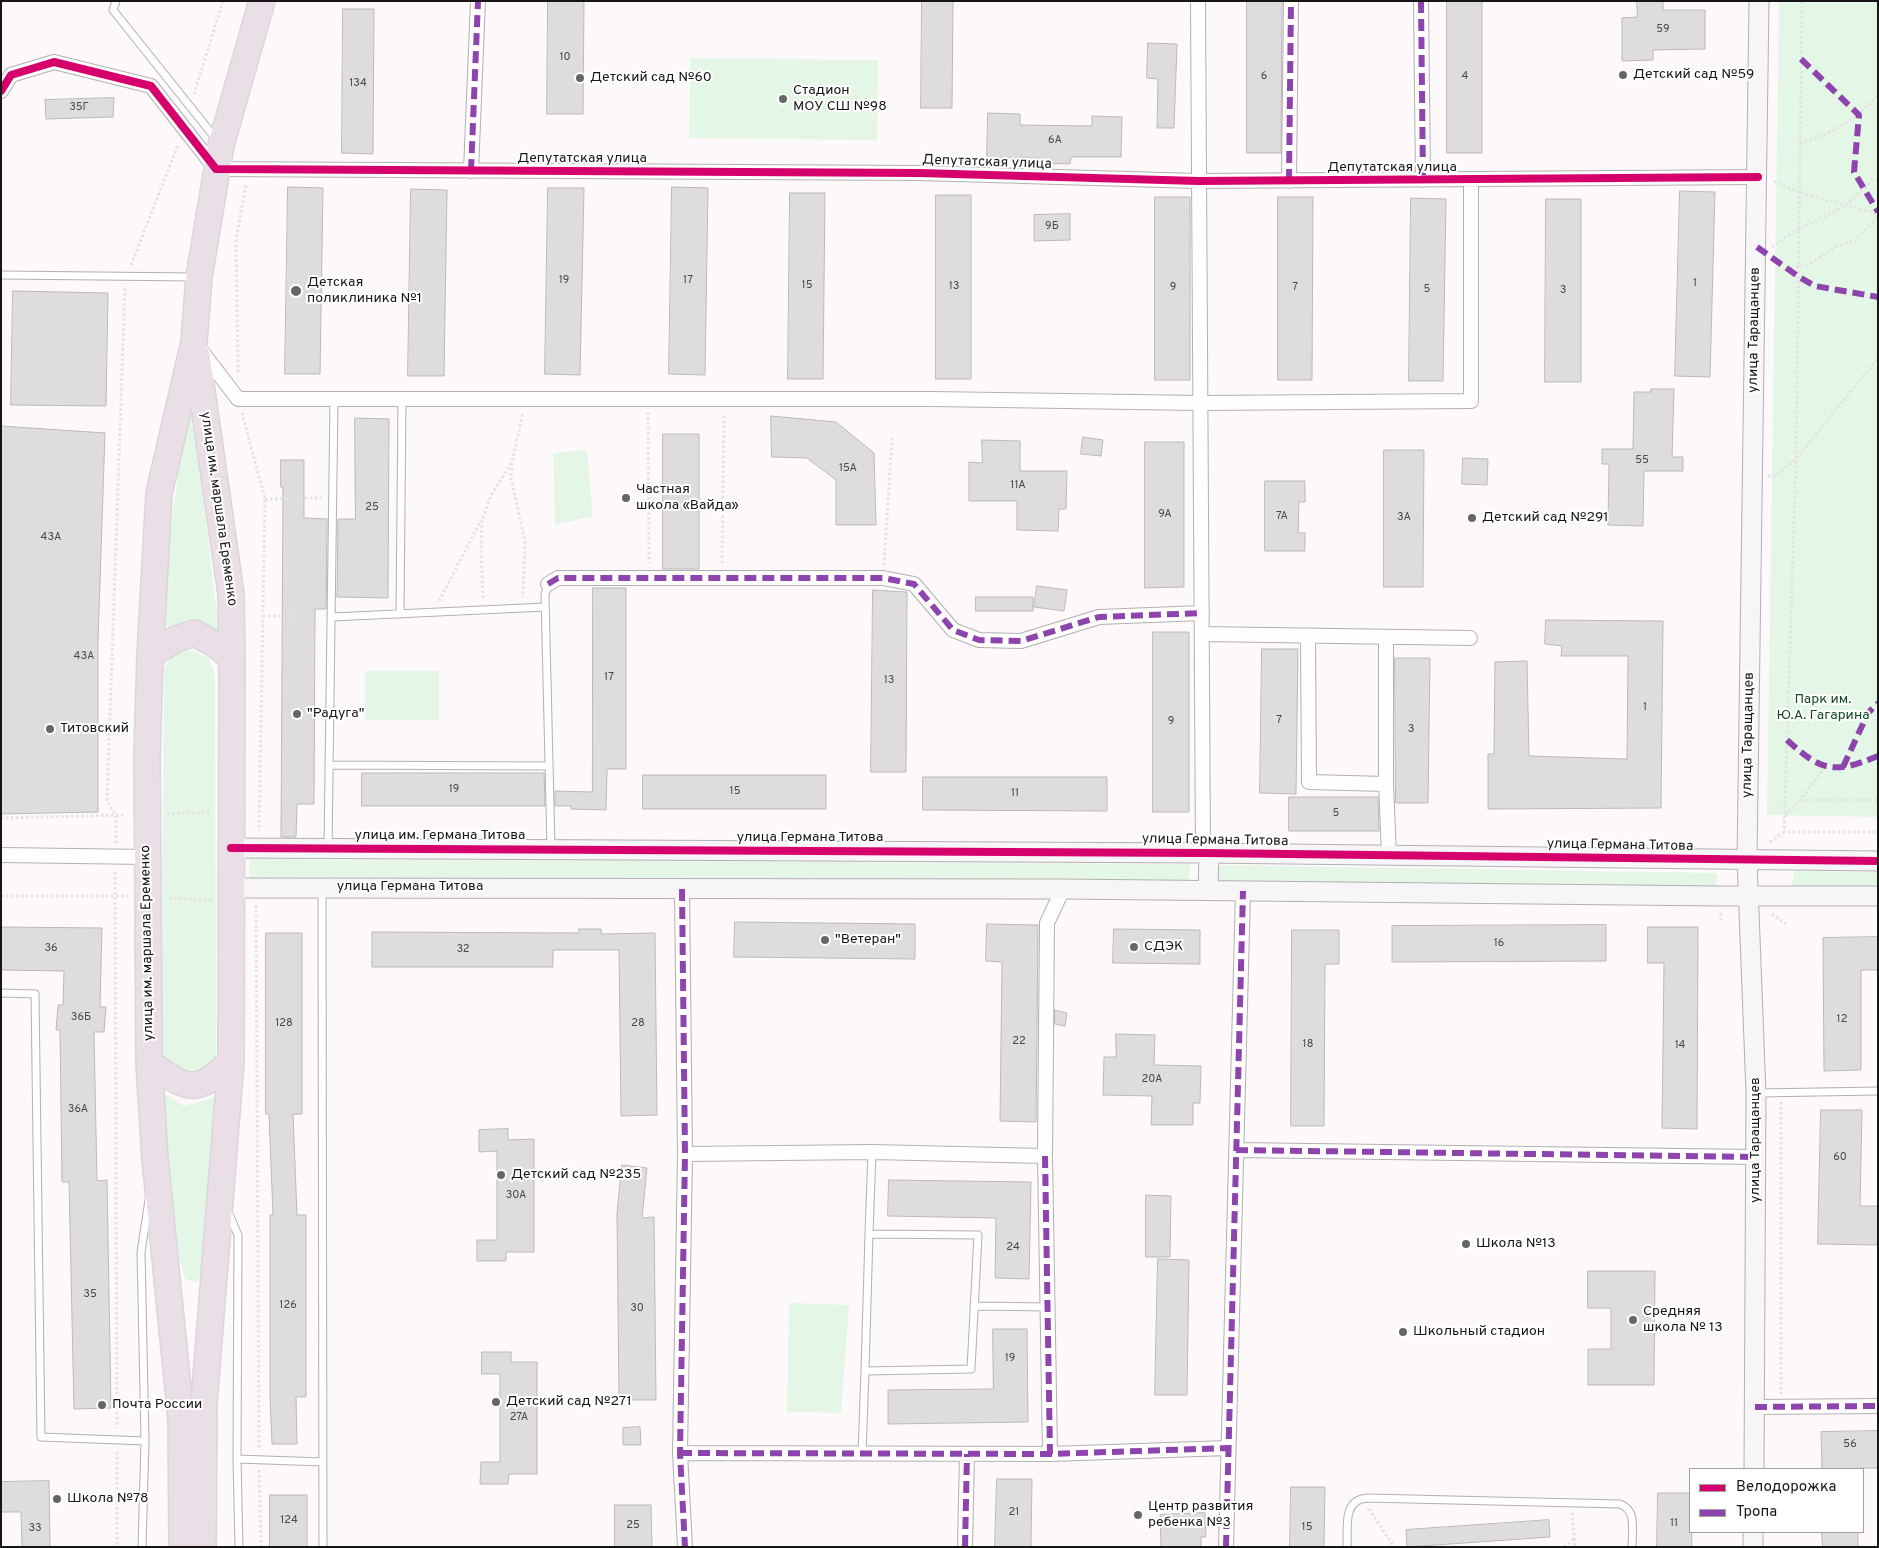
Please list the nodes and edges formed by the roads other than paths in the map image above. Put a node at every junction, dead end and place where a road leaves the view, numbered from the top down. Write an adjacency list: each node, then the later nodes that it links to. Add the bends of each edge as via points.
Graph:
1 (116, 1): 9 (lane, via 113,10)
2 (262, 1): 9 (highway, улица им. маршала Еременко)
3 (478, 1): 11 (street)
4 (1198, 1): 16 (street)
5 (1291, 1): 13 (street)
6 (1421, 1): 14 (street)
7 (1759, 1): 12 (street, улица Таращанцев)
8 (1, 91): 10 (street, via 11,75 54,62 151,86)
9 (221, 145): 10 (highway, улица им. маршала Еременко)
10 (216, 169): 11 (street, Депутатская улица); 18 (highway, улица им. маршала Еременко)
11 (472, 170): 16 (street, Депутатская улица, via 919,173)
12 (1758, 177): 15 (street, Депутатская улица); 44 (street, улица Таращанцев)
13 (1289, 180): 14 (street, Депутатская улица); 16 (street, Депутатская улица)
14 (1423, 180): 15 (street, Депутатская улица)
15 (1471, 180): 22 (street, via 1472,401)
16 (1198, 181): 22 (street)
17 (1, 275): 18 (lane)
18 (199, 277): 19 (highway, улица им. маршала Еременко)
19 (194, 342): 20 (street, via 238,399); 32 (highway, улица им. маршала Еременко, via 159,493); 33 (highway, улица им. маршала Еременко, via 231,594)
20 (334, 399): 21 (street); 27 (lane)
21 (402, 399): 22 (street, via 931,399); 26 (lane)
22 (1201, 403): 25 (street)
23 (548, 584): 24 (lane); 25 (street, via 558,578 883,578 914,584 953,630 980,640 1021,641 1099,617)
24 (545, 607): 26 (lane); 35 (lane)
25 (1202, 613): 28 (street)
26 (400, 614): 27 (lane)
27 (332, 617): 34 (lane)
28 (1202, 634): 29 (street); 40 (street)
29 (1308, 636): 30 (street); 36 (street, via 1309,782)
30 (1386, 637): 31 (street); 36 (street)
31 (1470, 638)
32 (150, 655): 33 (highway, via 176,638 194,634 215,644); 43 (highway, улица им. маршала Еременко)
33 (232, 659): 37 (highway, улица им. маршала Еременко)
34 (329, 765): 35 (lane); 38 (lane)
35 (549, 766): 39 (lane)
36 (1386, 784): 42 (street)
37 (231, 848): 38 (street); 51 (highway, улица им. маршала Еременко)
38 (328, 848): 39 (street, улица им. Германа Титова)
39 (551, 850): 40 (street, улица Германа Титова)
40 (1206, 853): 42 (street, улица Германа Титова); 49 (street)
41 (1, 855): 43 (street)
42 (1389, 856): 44 (street, улица Германа Титова)
43 (147, 857): 56 (highway, улица им. маршала Еременко)
44 (1747, 860): 45 (street, улица Германа Титова); 52 (street, улица Таращанцев)
45 (1878, 861)
46 (322, 886): 47 (street, улица Германа Титова); 51 (street, улица Германа Титова); 79 (lane)
47 (682, 889): 48 (street, улица Германа Титова); 61 (street)
48 (1063, 889): 49 (street, улица Германа Титова); 62 (street, via 1047,923)
49 (1208, 891): 50 (street, улица Германа Титова)
50 (1243, 891): 52 (street, улица Германа Титова); 59 (street)
51 (231, 894): 55 (highway, улица им. маршала Еременко)
52 (1747, 896): 53 (street, улица Германа Титова); 58 (street, улица Таращанцев)
53 (1878, 896)
54 (1, 993): 72 (lane, via 36,994 41,1437)
55 (231, 1061): 56 (highway, via 213,1079 196,1087 178,1082); 65 (highway, улица им. маршала Еременко)
56 (149, 1063): 64 (highway, улица им. маршала Еременко)
57 (1878, 1091): 58 (lane)
58 (1756, 1093): 63 (street, улица Таращанцев)
59 (1236, 1150): 63 (street); 73 (street)
60 (872, 1152): 61 (street); 62 (street); 66 (lane)
61 (685, 1154): 74 (street)
62 (1045, 1156): 68 (street)
63 (1756, 1157): 71 (street, улица Таращанцев)
64 (155, 1159): 72 (lane, via 141,1252); 83 (highway, улица им. маршала Еременко, via 181,1418)
65 (222, 1196): 78 (lane, via 238,1235); 84 (highway, улица им. маршала Еременко, via 204,1403)
66 (869, 1234): 67 (lane, via 978,1235); 69 (lane)
67 (974, 1306): 68 (lane); 69 (lane, via 971,1369)
68 (1049, 1307): 77 (street)
69 (865, 1371): 75 (lane)
70 (1878, 1406): 71 (street)
71 (1755, 1407): 80 (street, улица Таращанцев)
72 (145, 1440): 82 (lane)
73 (1228, 1448): 77 (street); 89 (street)
74 (680, 1454): 75 (street); 87 (street)
75 (862, 1454): 76 (street)
76 (967, 1454): 77 (street); 88 (street)
77 (1050, 1454)
78 (237, 1458): 79 (lane); 85 (lane)
79 (323, 1462): 86 (lane)
80 (1754, 1468)
81 (1753, 1533): 92 (street)
82 (142, 1547)
83 (182, 1547)
84 (203, 1547)
85 (239, 1547)
86 (323, 1547)
87 (685, 1547)
88 (965, 1547)
89 (1226, 1547)
90 (1347, 1547): 91 (lane, via 1348,1511 1361,1498 1625,1505 1632,1514)
91 (1632, 1547)
92 (1753, 1547)

